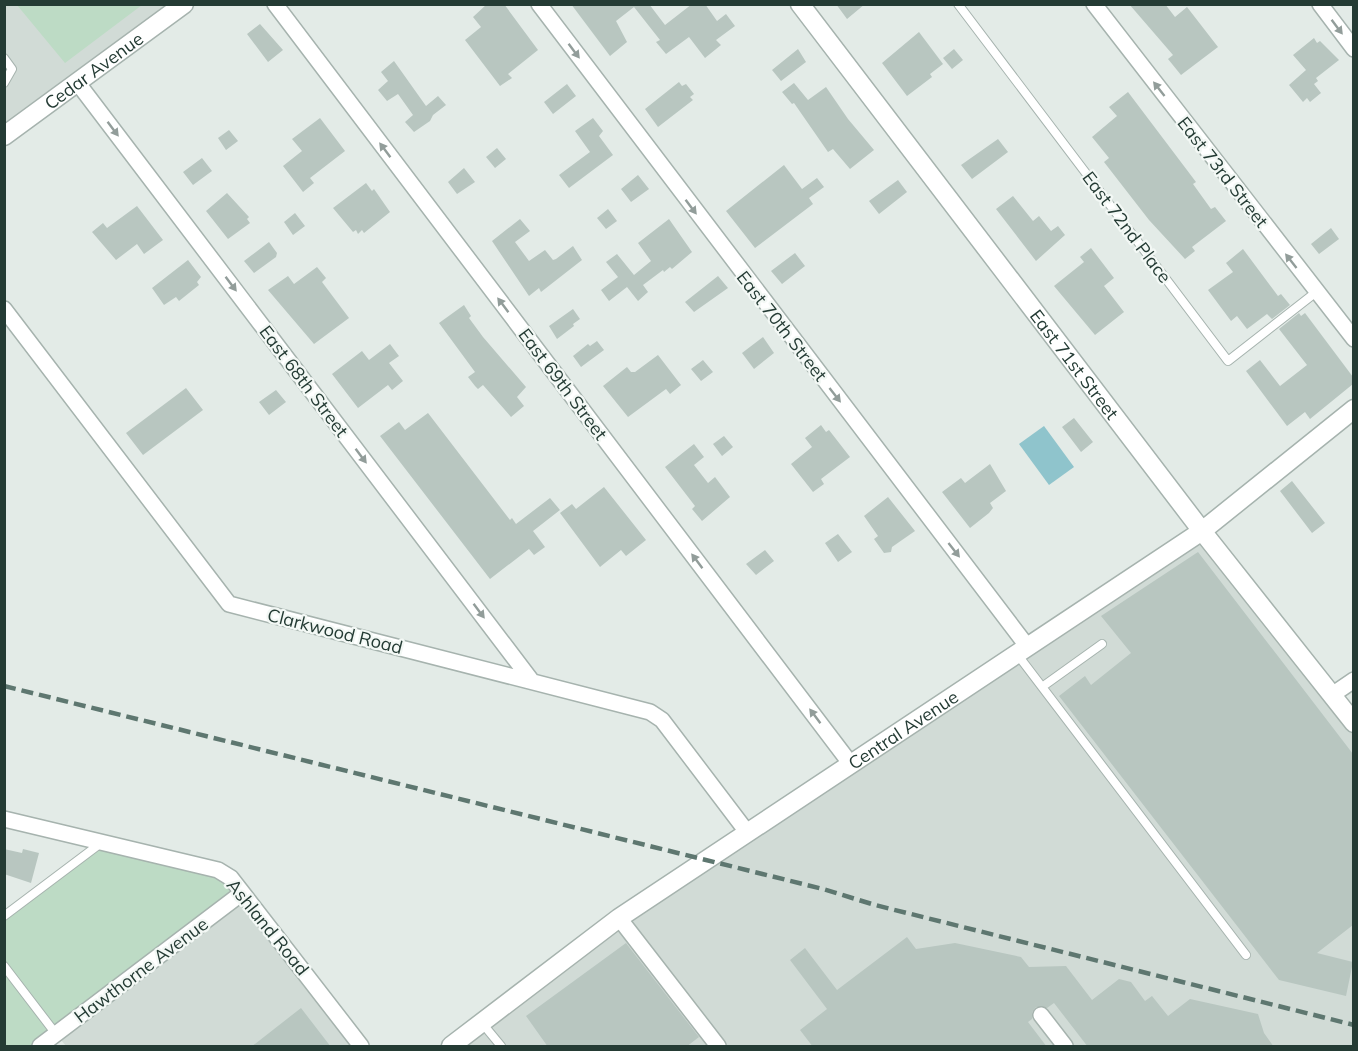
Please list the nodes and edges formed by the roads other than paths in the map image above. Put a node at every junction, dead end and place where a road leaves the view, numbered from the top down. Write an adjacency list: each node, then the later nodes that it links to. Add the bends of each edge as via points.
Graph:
1 (184, 4): 10 (street, Cedar Avenue)
2 (275, 4): 25 (street, East 69th Street, one-way to 2)
3 (539, 4): 19 (street, East 70th Street, one-way to 19)
4 (800, 4): 17 (street, East 71st Street)
5 (958, 4): 13 (lane, East 72nd Place, via 1228,361)
6 (1094, 4): 13 (street, East 73rd Street, one-way to 6)
7 (1320, 4): 8 (street, one-way to 8)
8 (1353, 49)
9 (4, 58): 11 (lane, via 12,69)
10 (77, 82): 12 (street, Cedar Avenue); 20 (street, East 68th Street, one-way to 20)
11 (4, 83)
12 (4, 136)
13 (1315, 292): 15 (street, East 73rd Street)
14 (4, 309): 20 (street, Clarkwood Road, via 230,604)
15 (1353, 339)
16 (1353, 409): 17 (street, Central Avenue)
17 (1202, 531): 19 (street, Central Avenue); 23 (street, East 71st Street)
18 (1102, 644): 22 (lane)
19 (1022, 649): 22 (lane); 25 (street, Central Avenue)
20 (531, 680): 27 (street, Clarkwood Road, via 650,712 662,720)
21 (1353, 680): 23 (street)
22 (1042, 687): 32 (lane)
23 (1332, 695): 24 (street, East 71st Street)
24 (1353, 723)
25 (850, 763): 27 (street, Central Avenue)
26 (4, 819): 28 (street, Ashland Road)
27 (747, 832): 31 (street, Central Avenue)
28 (102, 842): 29 (street, Ashland Road, via 218,870); 30 (lane)
29 (243, 893): 36 (street, Hawthorne Avenue); 38 (street, Ashland Road)
30 (4, 916)
31 (619, 918): 35 (street, Central Avenue); 41 (street)
32 (1246, 955)
33 (4, 966): 36 (lane)
34 (1041, 1015): 42 (street)
35 (482, 1023): 39 (street, Central Avenue); 40 (lane)
36 (56, 1034): 37 (street, Hawthorne Avenue)
37 (40, 1047)
38 (361, 1047)
39 (451, 1047)
40 (501, 1047)
41 (718, 1047)
42 (1065, 1047)

